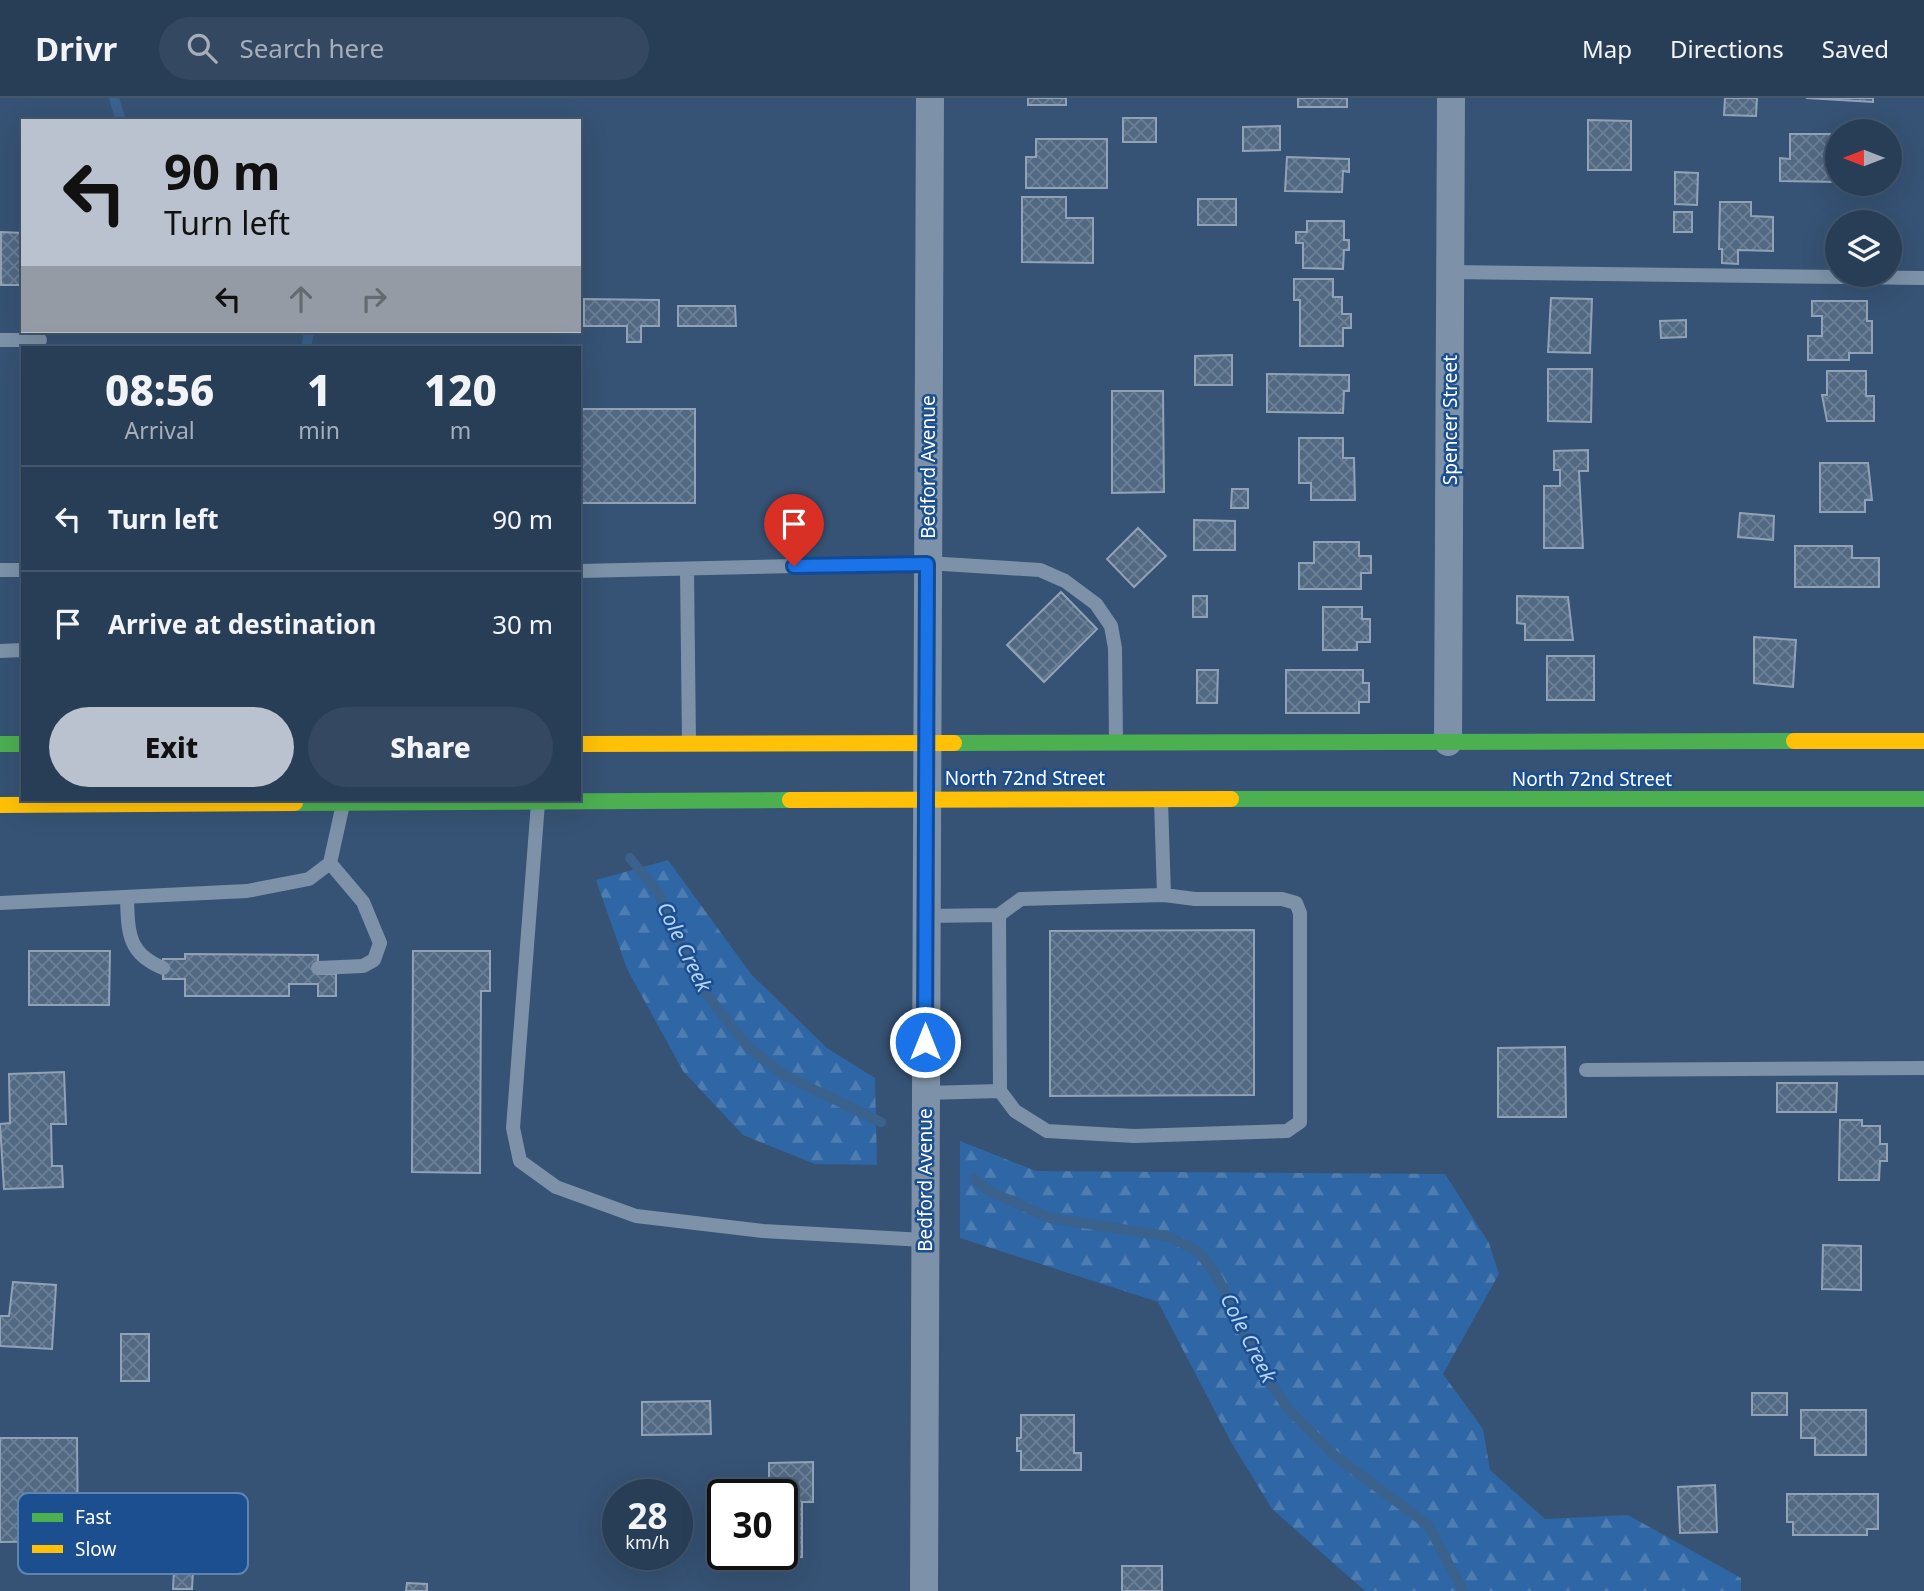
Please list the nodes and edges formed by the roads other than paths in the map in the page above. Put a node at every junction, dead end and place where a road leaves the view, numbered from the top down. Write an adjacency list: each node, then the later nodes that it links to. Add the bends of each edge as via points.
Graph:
1 (930, 98): 7 (street, Bedford Avenue)
2 (1451, 98): 3 (street, Spencer Street)
3 (1450, 272): 4 (lane); 15 (street, Spencer Street)
4 (1924, 278)
5 (0, 340): 6 (lane)
6 (40, 340)
7 (927, 564): 8 (lane); 16 (lane, via 1040,570 1065,581 1096,604 1111,626 1115,648); 21 (street, Bedford Avenue)
8 (687, 569): 11 (lane); 20 (lane)
9 (0, 570): 10 (lane)
10 (21, 570)
11 (581, 571)
12 (0, 650): 13 (lane)
13 (21, 650)
14 (1924, 741): 15 (main road, North 72nd Street)
15 (1448, 742): 16 (main road, North 72nd Street)
16 (1116, 743): 21 (main road, North 72nd Street)
17 (0, 744): 18 (main road)
18 (21, 744)
19 (581, 744): 20 (main road, North 72nd Street)
20 (689, 744): 21 (main road, North 72nd Street)
21 (927, 744): 22 (street, Bedford Avenue)
22 (926, 799): 24 (main road, North 72nd Street); 26 (main road, North 72nd Street); 34 (street, Bedford Avenue)
23 (1924, 799): 24 (main road, North 72nd Street)
24 (1161, 800): 30 (lane)
25 (538, 801): 27 (main road, North 72nd Street); 41 (lane, via 513,1128 520,1161 556,1187 636,1216 763,1231)
26 (581, 801)
27 (343, 803): 28 (main road, North 72nd Street); 29 (lane)
28 (0, 805)
29 (330, 863): 31 (lane, via 309,879 247,891); 36 (lane, via 363,902 380,943 374,960 363,966)
30 (1164, 895): 33 (lane, via 1021,899); 39 (lane, via 1296,903 1300,913 1300,1122 1286,1131 1134,1136 1047,1130 1016,1111)
31 (128, 898): 32 (lane); 35 (lane, via 133,945 143,960)
32 (0, 903)
33 (999, 915): 34 (lane); 39 (lane)
34 (926, 916): 40 (street, Bedford Avenue)
35 (163, 968)
36 (318, 968)
37 (1924, 1068): 38 (lane)
38 (1586, 1070)
39 (1000, 1091): 40 (lane)
40 (925, 1093): 41 (street, Bedford Avenue)
41 (924, 1240): 42 (street, Bedford Avenue)
42 (924, 1591)

